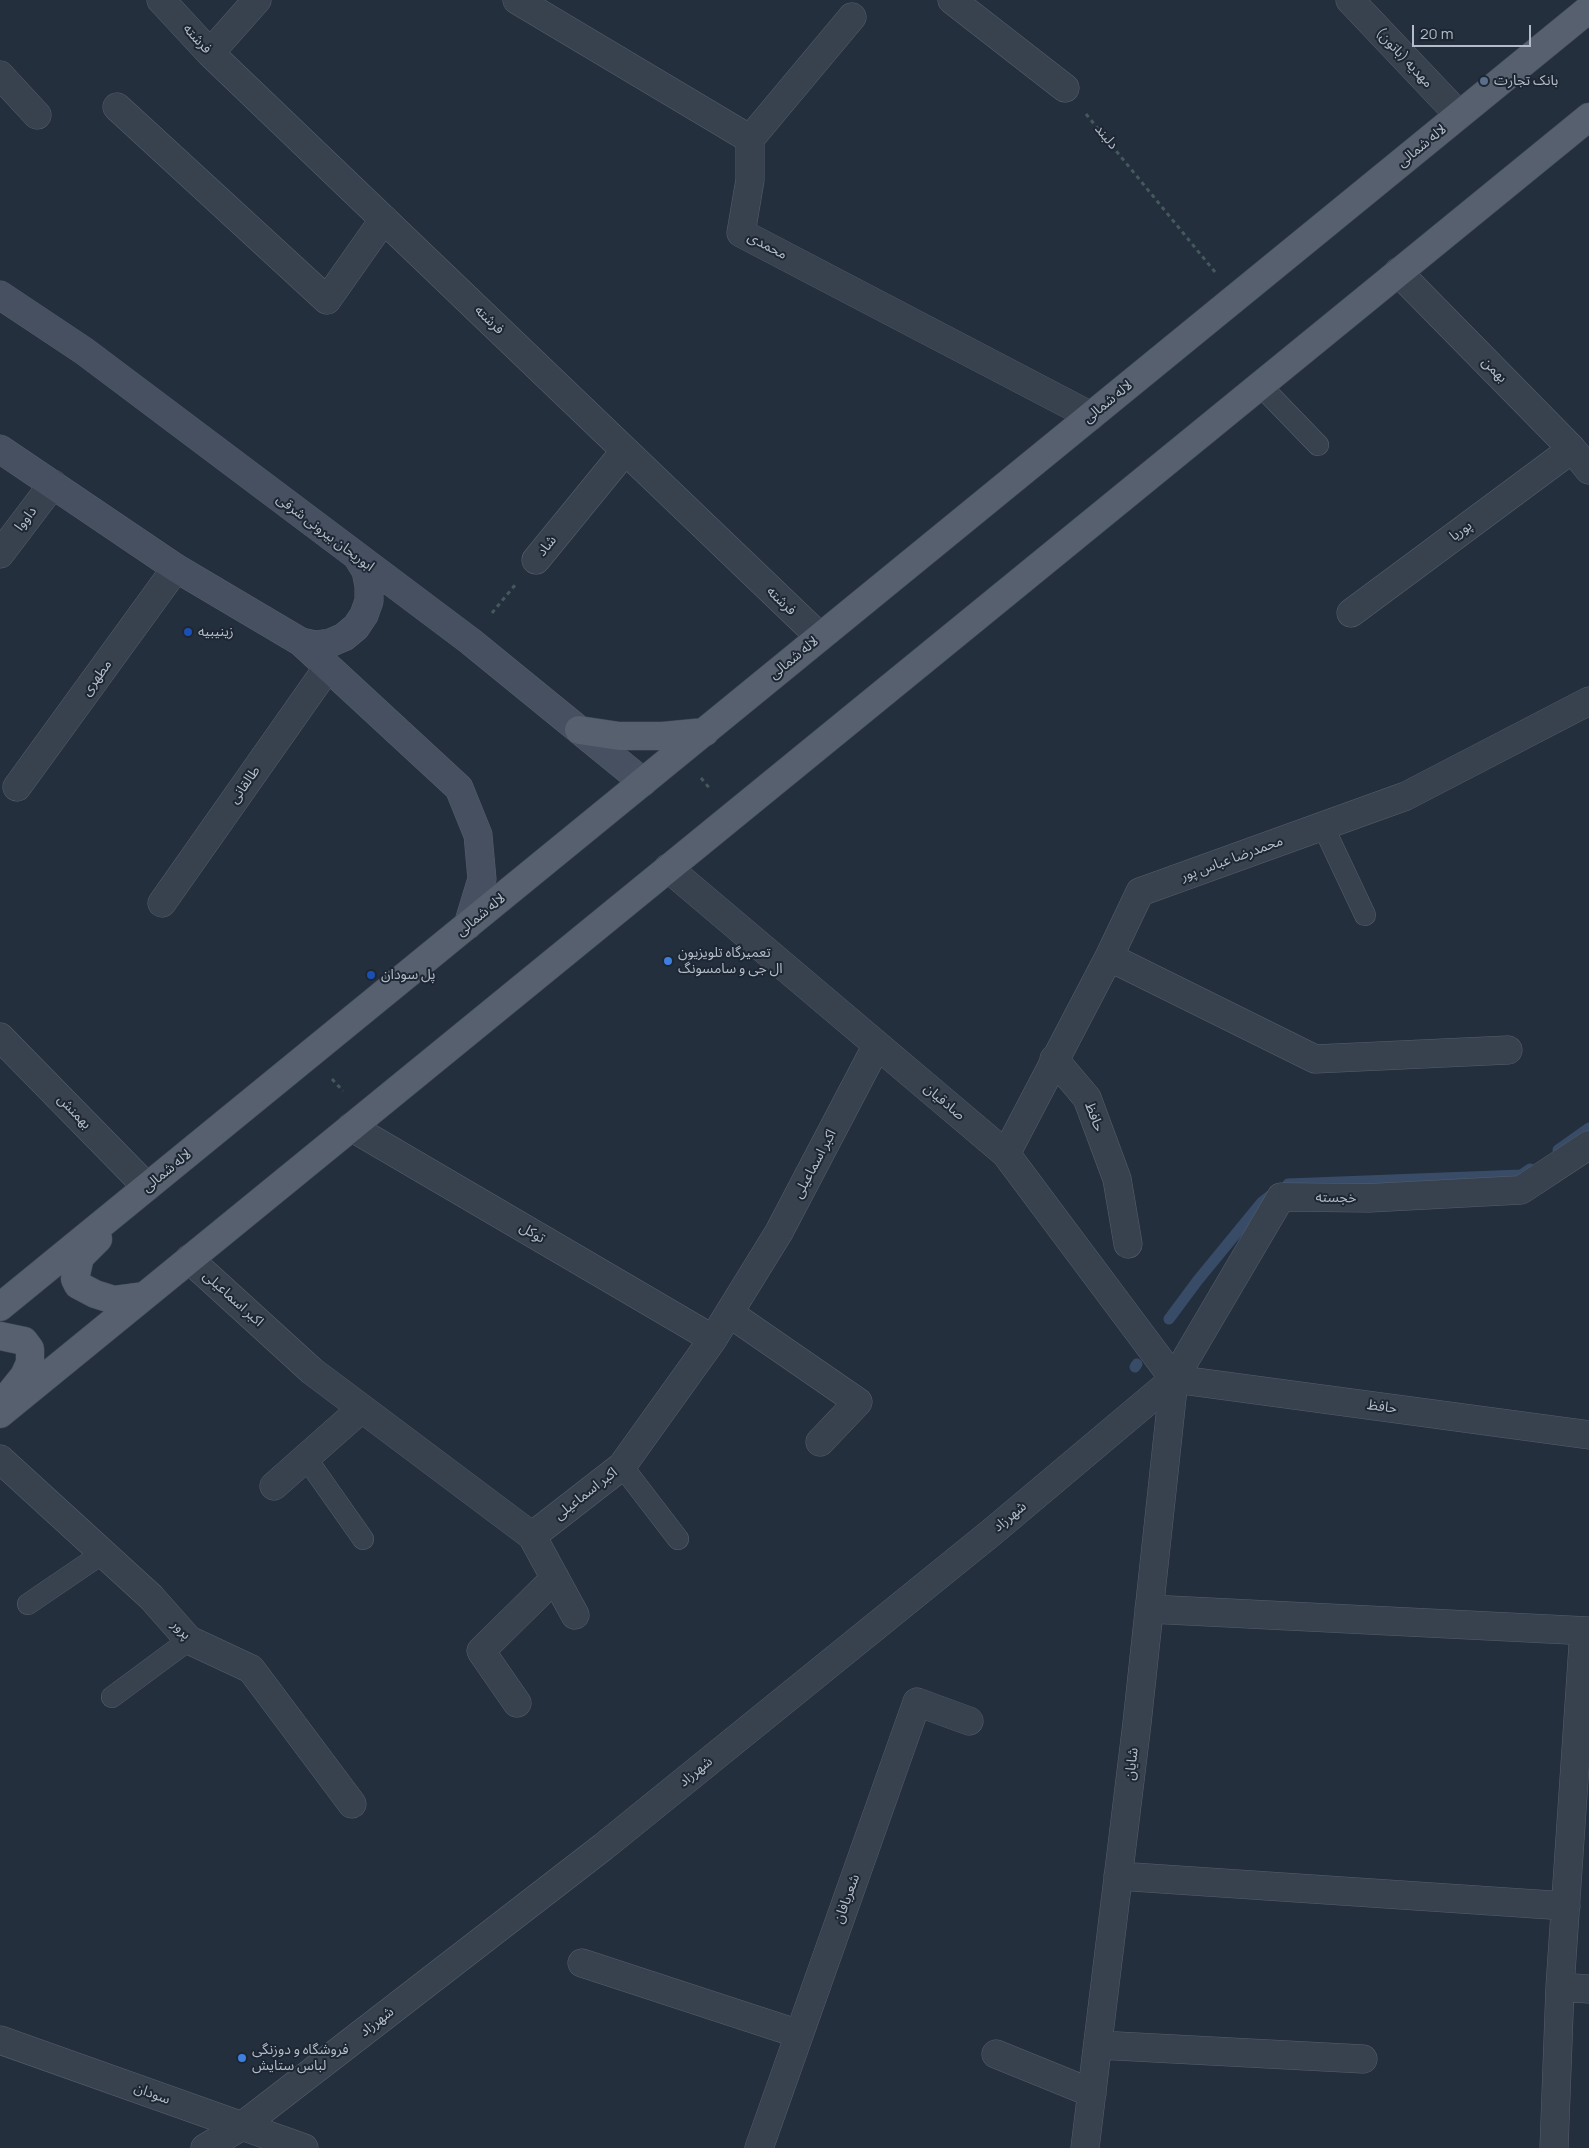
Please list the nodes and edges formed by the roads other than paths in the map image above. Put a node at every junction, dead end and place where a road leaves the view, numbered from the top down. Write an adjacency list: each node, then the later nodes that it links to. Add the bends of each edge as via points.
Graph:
1 (161, 0): 8 (street, فرشته)
2 (257, 0): 8 (street)
3 (517, 0): 15 (street)
4 (952, 0): 10 (street)
5 (1350, 0): 13 (street, مهدیه (باتون))
6 (1589, 9): 13 (main road, لاله شمالی)
7 (852, 17): 15 (street)
8 (210, 52): 16 (street, فرشته)
9 (0, 75): 12 (street)
10 (1065, 88)
11 (117, 107): 16 (street, via 328,300)
12 (36, 115)
13 (1459, 115): 20 (main road, لاله شمالی)
14 (1589, 117): 17 (main road)
15 (750, 139): 20 (street, محمدی, via 750,180 741,233)
16 (384, 219): 23 (street, فرشته)
17 (1398, 272): 19 (main road); 24 (street, بهمن)
18 (0, 295): 27 (main road, ابوریحان بیرونی شرقی, via 84,351)
19 (1260, 385): 21 (lane); 40 (main road)
20 (1091, 416): 31 (main road, لاله شمالی)
21 (1318, 445)
22 (0, 449): 25 (main road)
23 (625, 451): 28 (street, شاد); 31 (street, فرشته)
24 (1580, 459): 30 (street, پوریا)
25 (53, 484): 26 (street, داووا); 29 (main road)
26 (0, 554)
27 (358, 558): 32 (main road, via 366,571 369,600 356,627 330,643 315,645); 35 (main road, ابوریحان بیرونی شرقی, via 470,641)
28 (536, 560)
29 (176, 568): 32 (main road); 38 (street, مطهری)
30 (1351, 613)
31 (820, 637): 36 (main road, لاله شمالی)
32 (301, 642): 33 (main road)
33 (328, 667): 41 (street, طالقانی); 43 (main road, via 459,788 478,836 482,879)
34 (1589, 701): 39 (street, محمدرضا عباس پور, via 1406,796)
35 (579, 730): 36 (main road, via 618,736); 37 (main road, ابوریحان بیرونی شرقی)
36 (705, 732): 37 (main road, لاله شمالی)
37 (643, 782): 43 (main road, لاله شمالی)
38 (17, 787)
39 (1323, 826): 42 (lane); 44 (street, محمدرضا عباس پور, via 1140,892)
40 (668, 868): 46 (street, صادقیان); 49 (main road)
41 (162, 903)
42 (1366, 915)
43 (468, 925): 52 (main road, لاله شمالی)
44 (1109, 957): 47 (street, via 1315,1059); 48 (street, محمدرضا عباس پور)
45 (0, 1037): 52 (street, بهمنش)
46 (877, 1045): 51 (street, صادقیان); 57 (street, اکبر اسماعیلی, via 779,1232)
47 (1508, 1050)
48 (1054, 1059): 51 (street, محمدرضا عباس پور); 53 (street, حافظ, via 1087,1098 1117,1179)
49 (358, 1121): 54 (main road); 59 (street, توکل)
50 (1589, 1146): 60 (street, خجسته, via 1521,1190 1369,1198 1281,1197)
51 (1006, 1154): 60 (street, صادقیان)
52 (139, 1194): 55 (main road, via 119,1220 80,1257 75,1280 95,1294 114,1300); 56 (main road, لاله شمالی)
53 (1128, 1244)
54 (189, 1259): 55 (main road); 62 (street, اکبر اسماعیلی, via 312,1372)
55 (144, 1296): 63 (main road)
56 (1, 1305)
57 (729, 1313): 59 (street, اکبر اسماعیلی); 65 (street, via 858,1402)
58 (0, 1336): 61 (main road, via 24,1341 30,1349 30,1363)
59 (713, 1339): 68 (street, اکبر اسماعیلی)
60 (1174, 1379): 64 (street, حافظ); 76 (street, شایان); 96 (street, شهرزاد, via 992,1532 604,1847)
61 (0, 1408)
62 (361, 1409): 66 (street); 70 (street, اکبر اسماعیلی)
63 (0, 1414)
64 (1589, 1435)
65 (820, 1442)
66 (306, 1458): 69 (street); 71 (lane)
67 (0, 1459): 73 (street, پرور)
68 (622, 1466): 70 (street, اکبر اسماعیلی); 72 (lane)
69 (274, 1486)
70 (532, 1536): 74 (street)
71 (363, 1539)
72 (678, 1539)
73 (103, 1553): 75 (lane); 79 (street, پرور, via 152,1597)
74 (555, 1578): 77 (street); 81 (street, via 481,1651)
75 (28, 1604)
76 (1150, 1608): 78 (street); 85 (street, شایان)
77 (576, 1615)
78 (1586, 1631): 84 (street)
79 (189, 1640): 80 (lane); 83 (street, پرور, via 251,1669)
80 (112, 1698)
81 (517, 1703)
82 (969, 1721): 90 (street, شعربافان, via 917,1702)
83 (352, 1804)
84 (1580, 1820): 86 (street)
85 (1118, 1876): 86 (street); 92 (street, شایان)
86 (1566, 1906): 88 (street)
87 (582, 1963): 90 (street)
88 (1560, 1987): 89 (street); 101 (street)
89 (1589, 1989)
90 (799, 2034): 99 (street, شعربافان)
91 (0, 2040): 96 (street, سودان)
92 (1098, 2045): 94 (street); 95 (street, شایان)
93 (996, 2054): 95 (street)
94 (1363, 2059)
95 (1092, 2093): 100 (street, شایان)
96 (242, 2126): 97 (street, شهرزاد); 98 (street, سودان)
97 (205, 2148)
98 (304, 2148)
99 (759, 2148)
100 (1085, 2148)
101 (1554, 2148)

